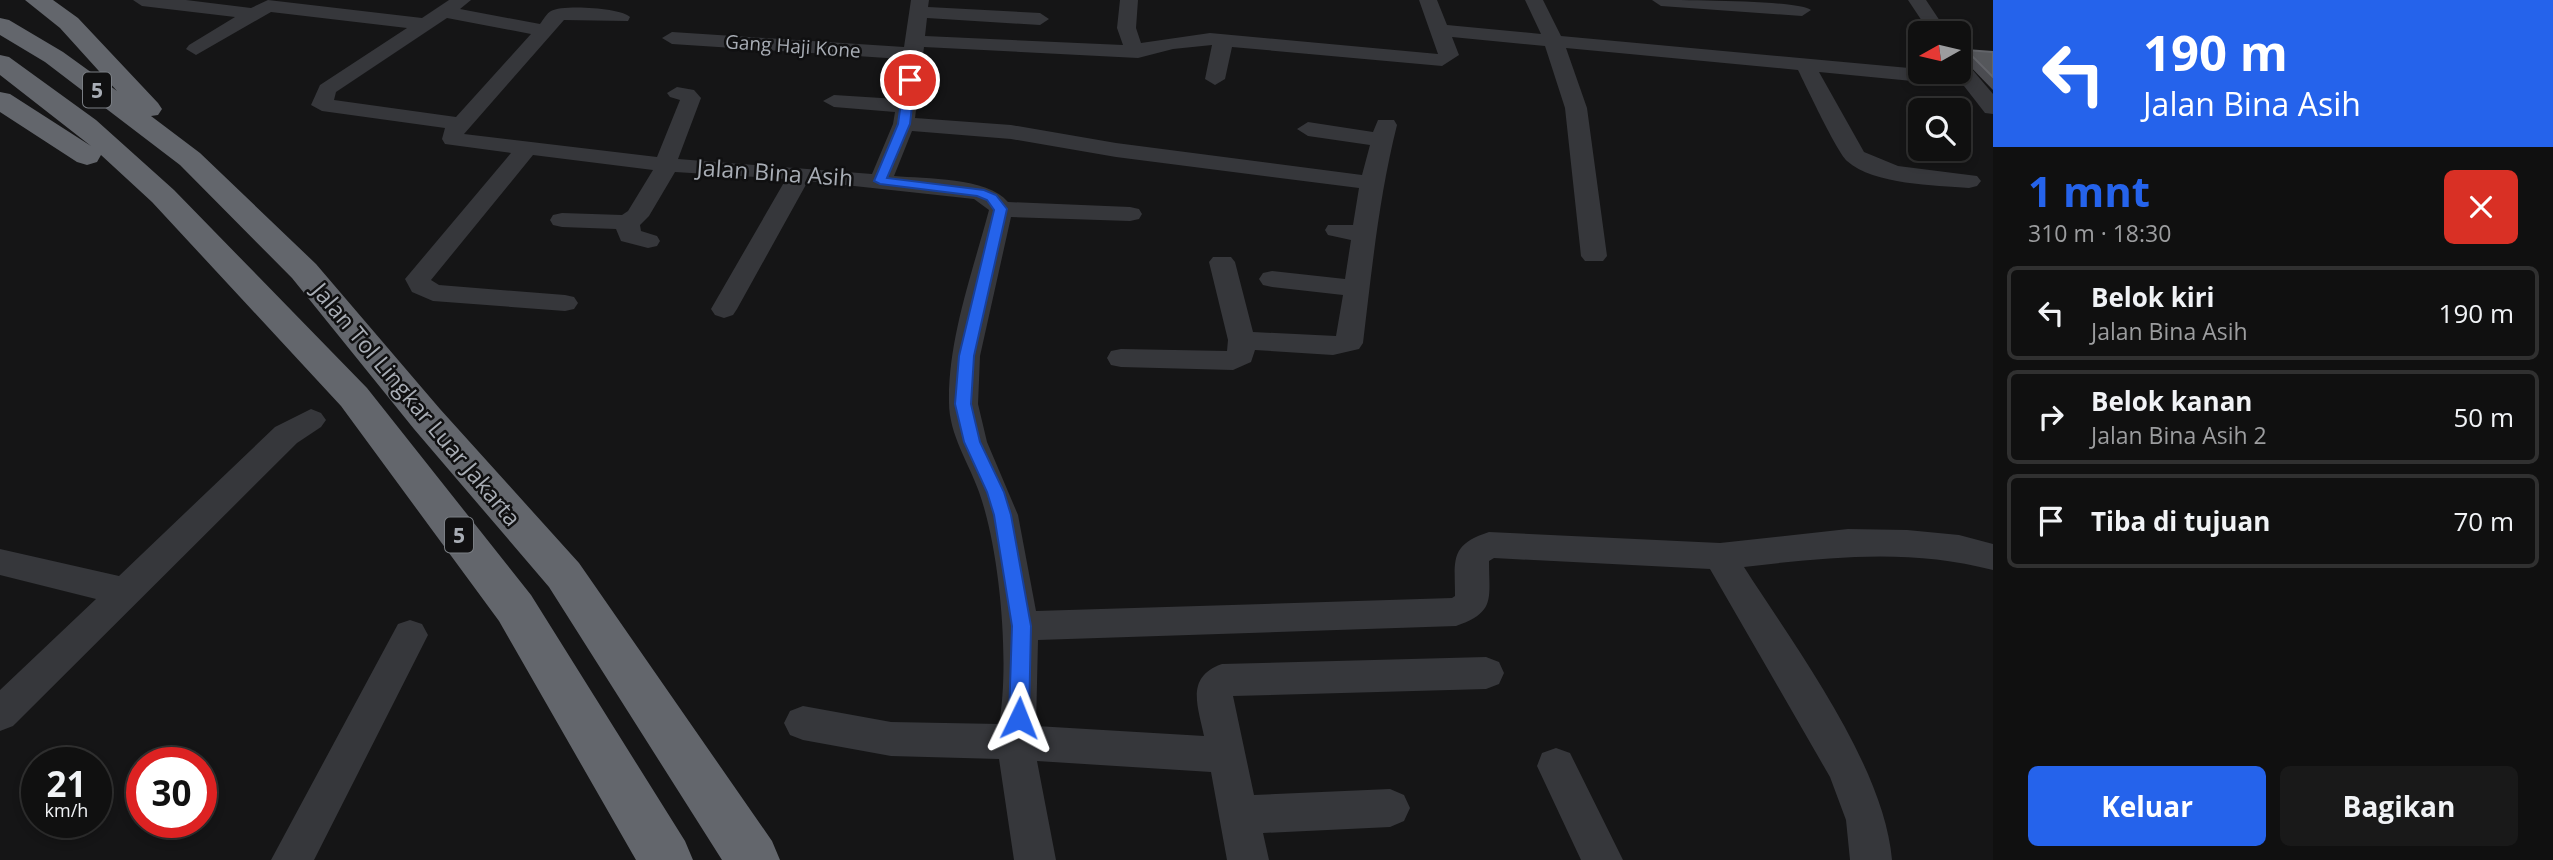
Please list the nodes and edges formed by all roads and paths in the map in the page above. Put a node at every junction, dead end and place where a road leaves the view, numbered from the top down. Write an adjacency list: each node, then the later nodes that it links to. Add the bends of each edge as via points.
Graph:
1 (142, 0): 12 (street)
2 (462, 0): 11 (street)
3 (1129, 0): 25 (street, via 1125,30)
4 (1427, 0): 18 (street)
5 (1534, 0): 21 (street)
6 (1661, 0): 10 (street)
7 (1917, 0): 15 (street)
8 (45, 2): 41 (highway, via 124,79)
9 (919, 6): 14 (street); 23 (street)
10 (1802, 10)
11 (445, 12): 16 (street); 19 (street)
12 (253, 14): 16 (street, via 272,6); 24 (street)
13 (621, 17): 19 (street, via 563,13)
14 (1040, 19)
15 (1931, 21)
16 (425, 24): 38 (street, via 327,89 322,105)
17 (0, 25): 41 (highway, Jalan Tol Lingkar Luar Jakarta / 5, via 54,57)
18 (1441, 30): 21 (street); 22 (street, Gang Haji Kone, via 1449,55 1435,60)
19 (535, 35): 38 (street, via 525,54)
20 (672, 38): 23 (street, Gang Haji Kone)
21 (1553, 39): 27 (street); 55 (street, via 1579,120)
22 (1223, 41): 25 (street, Gang Haji Kone, via 1178,41); 31 (street)
23 (915, 48): 25 (street, Gang Haji Kone); 37 (street)
24 (195, 49)
25 (1138, 51)
26 (0, 63): 47 (highway, Jalan Tol Lingkar Luar Jakarta / 5, via 86,126)
27 (1804, 63): 28 (street); 45 (street, via 1855,156 1868,165 1900,173)
28 (1908, 69)
29 (1971, 72): 30 (street)
30 (1993, 73)
31 (1215, 79)
32 (1971, 82): 36 (street)
33 (677, 93): 42 (street, via 691,98)
34 (0, 100): 47 (highway, via 91,158)
35 (834, 101): 37 (street)
36 (1993, 108)
37 (904, 115): 44 (street); 46 (street, via 1116,150)
38 (453, 123): 40 (street, Jalan Bina Asih, via 453,139)
39 (1308, 129): 46 (street, via 1384,132)
40 (526, 149): 42 (street, Jalan Bina Asih); 59 (street, via 418,279 433,293)
41 (190, 159): 80 (highway, Jalan Tol Lingkar Luar Jakarta / 5, via 304,271 564,575)
42 (666, 164): 43 (street, Jalan Bina Asih); 51 (street, via 636,216)
43 (801, 173): 44 (street, Jalan Bina Asih); 60 (street)
44 (880, 181): 48 (street, Jalan Bina Asih, via 979,192)
45 (1969, 181)
46 (1371, 183): 53 (street)
47 (163, 196): 79 (highway, Jalan Tol Lingkar Luar Jakarta / 5, via 354,397 515,608)
48 (1001, 209): 49 (street); 68 (street, via 966,356 963,404 1002,515)
49 (1130, 214)
50 (562, 220): 51 (street)
51 (627, 222): 54 (street, via 630,236)
52 (1337, 230): 53 (street)
53 (1366, 235): 58 (street)
54 (648, 241)
55 (1594, 256)
56 (1222, 262): 61 (street)
57 (1272, 279): 58 (street)
58 (1355, 288): 61 (street, via 1349,343)
59 (565, 303)
60 (724, 309)
61 (1242, 340): 62 (street, via 1241,355 1233,361)
62 (1121, 358)
63 (311, 420): 67 (street, via 286,435)
64 (1720, 556): 65 (street, via 1848,542 1907,542); 68 (street, via 1489,545 1472,555 1472,604 1456,612); 84 (street, via 1852,779 1869,829)
65 (1993, 556)
66 (0, 562): 67 (street)
67 (126, 592): 71 (street)
68 (1021, 626): 73 (street)
69 (410, 635): 78 (street)
70 (1486, 673): 74 (street, via 1222,680 1214,694)
71 (0, 714)
72 (803, 723): 73 (street, via 891,738)
73 (1015, 742): 74 (street); 81 (street)
74 (1225, 755): 77 (street)
75 (1556, 766): 83 (street)
76 (1390, 808): 77 (street)
77 (1239, 815): 82 (street)
78 (292, 860)
79 (666, 860)
80 (753, 860)
81 (1035, 860)
82 (1248, 860)
83 (1602, 860)
84 (1871, 860)

